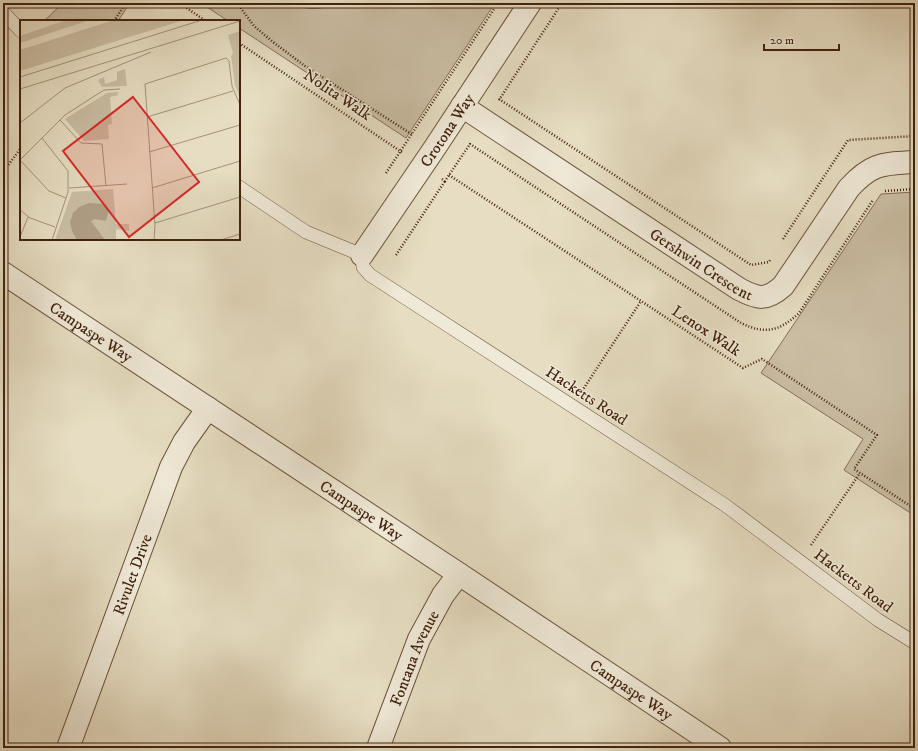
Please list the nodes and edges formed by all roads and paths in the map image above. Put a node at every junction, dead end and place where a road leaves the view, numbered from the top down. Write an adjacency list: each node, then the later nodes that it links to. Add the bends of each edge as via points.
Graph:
1 (126, 3): 8 (path)
2 (179, 3): 9 (path)
3 (237, 3): 15 (path, via 254,26 305,66)
4 (498, 3): 15 (path)
5 (530, 3): 13 (street, Crotona Way)
6 (562, 3): 12 (path)
7 (3, 12): 10 (lane)
8 (115, 20)
9 (204, 20)
10 (20, 30)
11 (240, 44): 19 (path, Nolita Walk)
12 (499, 99): 14 (path); 29 (path, via 751,265 769,262)
13 (462, 106): 14 (street, Gershwin Crescent); 20 (street, Crotona Way)
14 (485, 121): 17 (path); 21 (street, Gershwin Crescent, via 739,289 762,297 775,293 783,286 849,188 860,177 879,166)
15 (412, 134): 19 (path); 20 (path)
16 (915, 136): 27 (path, via 848,140)
17 (470, 144)
18 (20, 149): 22 (path)
19 (401, 151): 20 (path, Nolita Walk); 24 (path)
20 (429, 158): 28 (street, Crotona Way)
21 (915, 162)
22 (3, 172)
23 (449, 175): 32 (path, Lenox Walk)
24 (384, 176)
25 (445, 181): 30 (path)
26 (240, 188): 28 (lane, via 306,232)
27 (781, 242)
28 (362, 255): 33 (lane, Hacketts Road, via 363,267 370,276)
29 (773, 255)
30 (396, 256)
31 (3, 273): 34 (street, Campaspe Way)
32 (641, 301): 33 (path); 35 (path, Lenox Walk, via 742,368 762,359 877,435 854,469)
33 (573, 406): 37 (lane, Hacketts Road, via 725,504)
34 (208, 408): 38 (street, Campaspe Way); 41 (street, Rivulet Drive, via 184,442 171,467)
35 (860, 473): 36 (path); 37 (path)
36 (915, 509)
37 (801, 561): 39 (lane, Hacketts Road, via 878,620)
38 (459, 574): 40 (street, Campaspe Way); 42 (street, Fontana Avenue, via 419,639)
39 (915, 643)
40 (711, 745)
41 (68, 748)
42 (378, 748)

